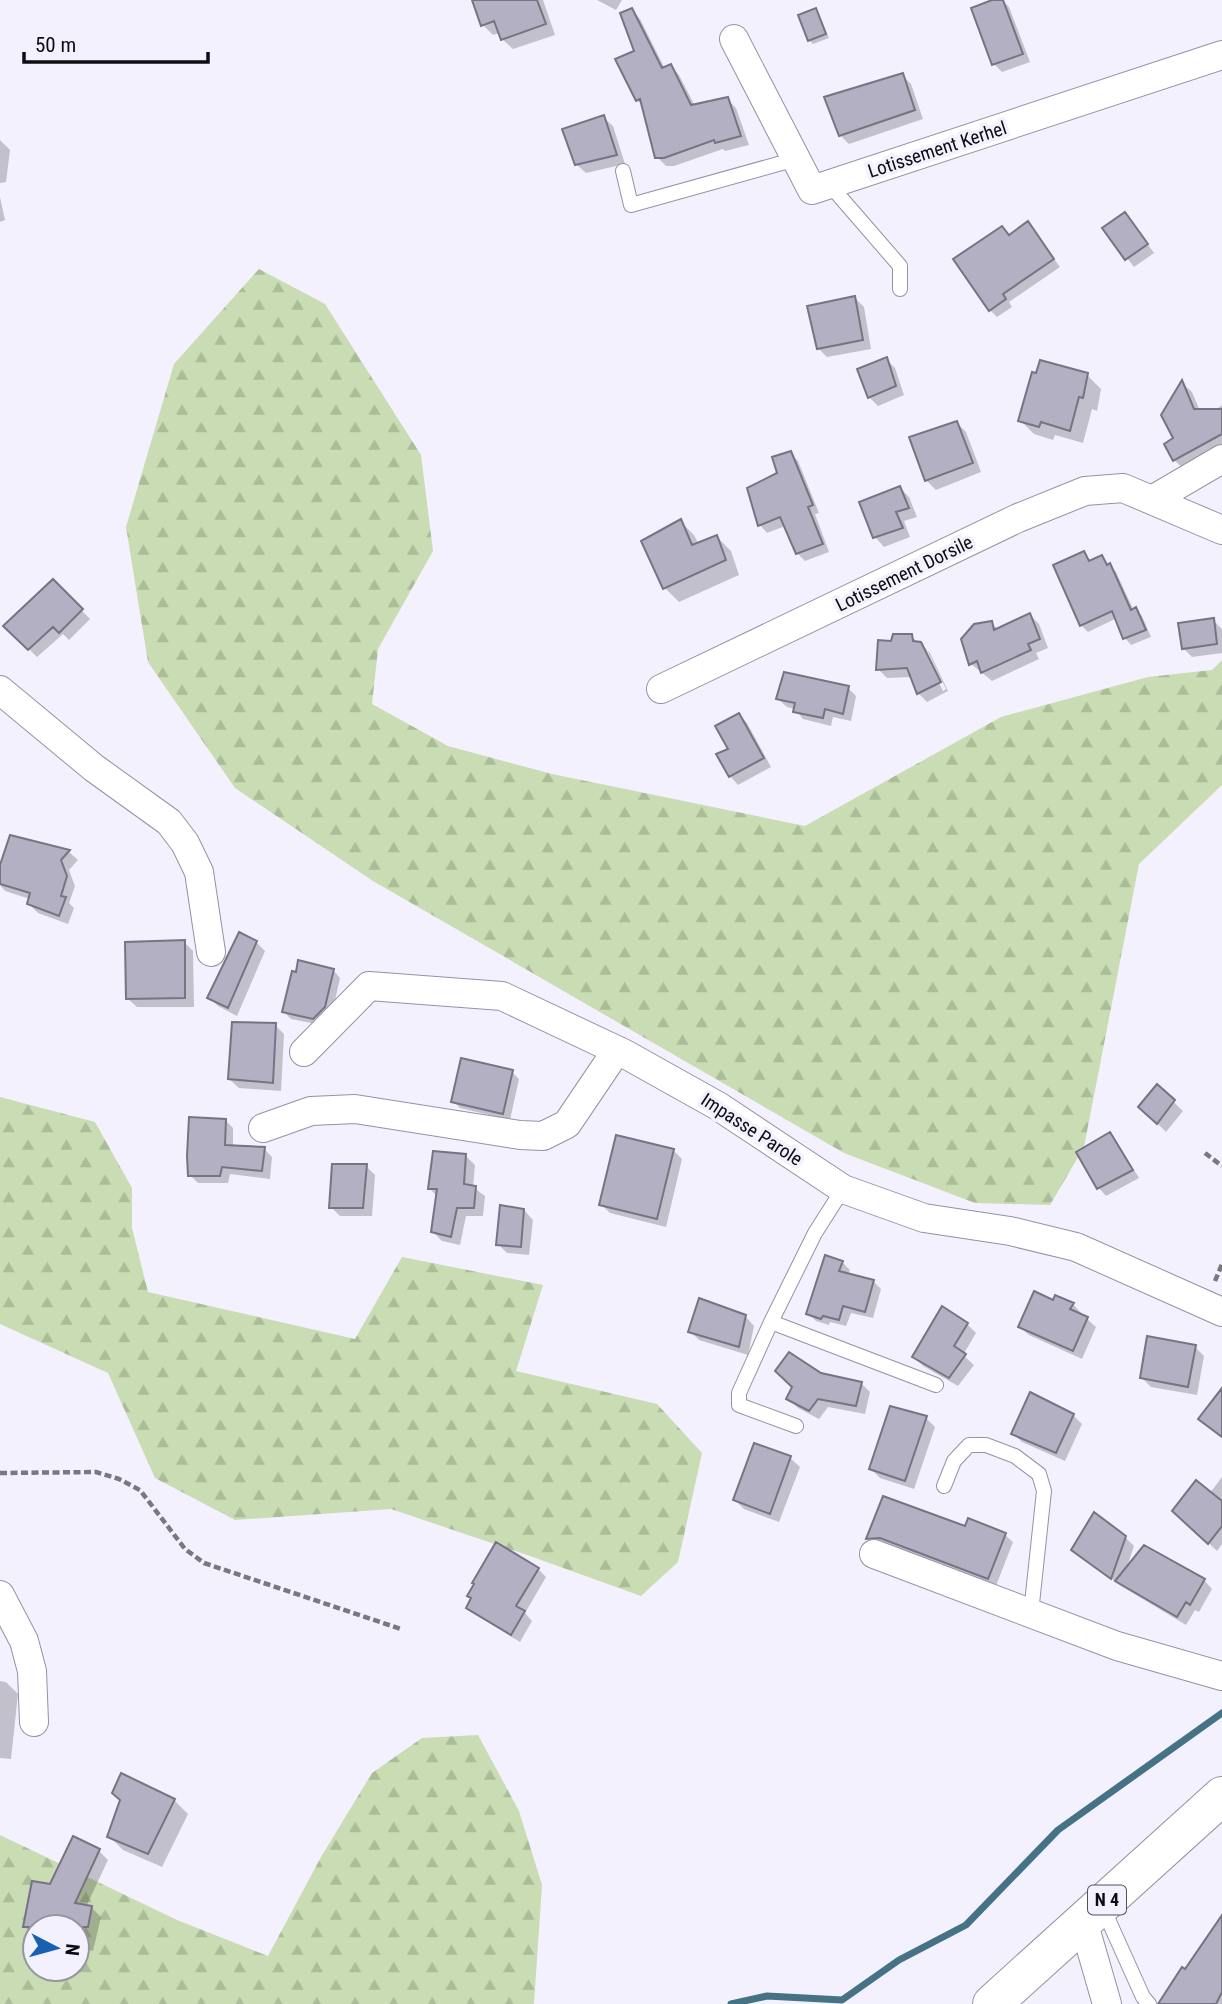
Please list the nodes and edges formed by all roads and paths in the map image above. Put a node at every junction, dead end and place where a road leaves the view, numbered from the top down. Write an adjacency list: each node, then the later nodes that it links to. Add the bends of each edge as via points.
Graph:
1 (734, 39): 3 (street)
2 (1222, 55): 5 (street, Lotissement Kerhel)
3 (796, 159): 4 (lane, via 631,205); 5 (street, via 812,190)
4 (623, 171)
5 (829, 184): 6 (lane, via 900,266)
6 (900, 289)
7 (1222, 459): 8 (street)
8 (1152, 500): 9 (street, Lotissement Dorsile); 11 (street, Lotissement Dorsile, via 1123,488 1085,491 1017,518)
9 (1222, 530)
10 (0, 690): 12 (street, via 94,768 169,822 186,843 199,872)
11 (661, 690)
12 (211, 953)
13 (617, 1050): 14 (street, Impasse Parole, via 502,996 369,986); 15 (street, via 567,1125 543,1136 355,1108 311,1111); 18 (street, Impasse Parole, via 718,1106)
14 (304, 1052)
15 (263, 1128)
16 (1205, 1153): 17 (path)
17 (1222, 1166)
18 (843, 1189): 19 (street, Impasse Parole, via 923,1218 1076,1247); 20 (lane, via 815,1233)
19 (1222, 1312)
20 (771, 1322): 21 (lane); 22 (lane, via 739,1393 739,1405)
21 (936, 1385)
22 (796, 1426)
23 (0, 1473): 28 (path, via 96,1472 119,1479 140,1490 185,1549 204,1563)
24 (944, 1486): 27 (lane, via 954,1461 969,1446 986,1445 1015,1456 1039,1474 1044,1491)
25 (874, 1554): 27 (street)
26 (0, 1595): 30 (street, via 24,1641 32,1671)
27 (1031, 1614): 29 (street, via 1117,1646)
28 (401, 1629)
29 (1222, 1676)
30 (34, 1722)
31 (1222, 1796): 32 (main road, N 4)
32 (1093, 1913): 33 (main road, N 4); 34 (street); 35 (lane)
33 (992, 2004)
34 (1107, 2004)
35 (1149, 2004)

